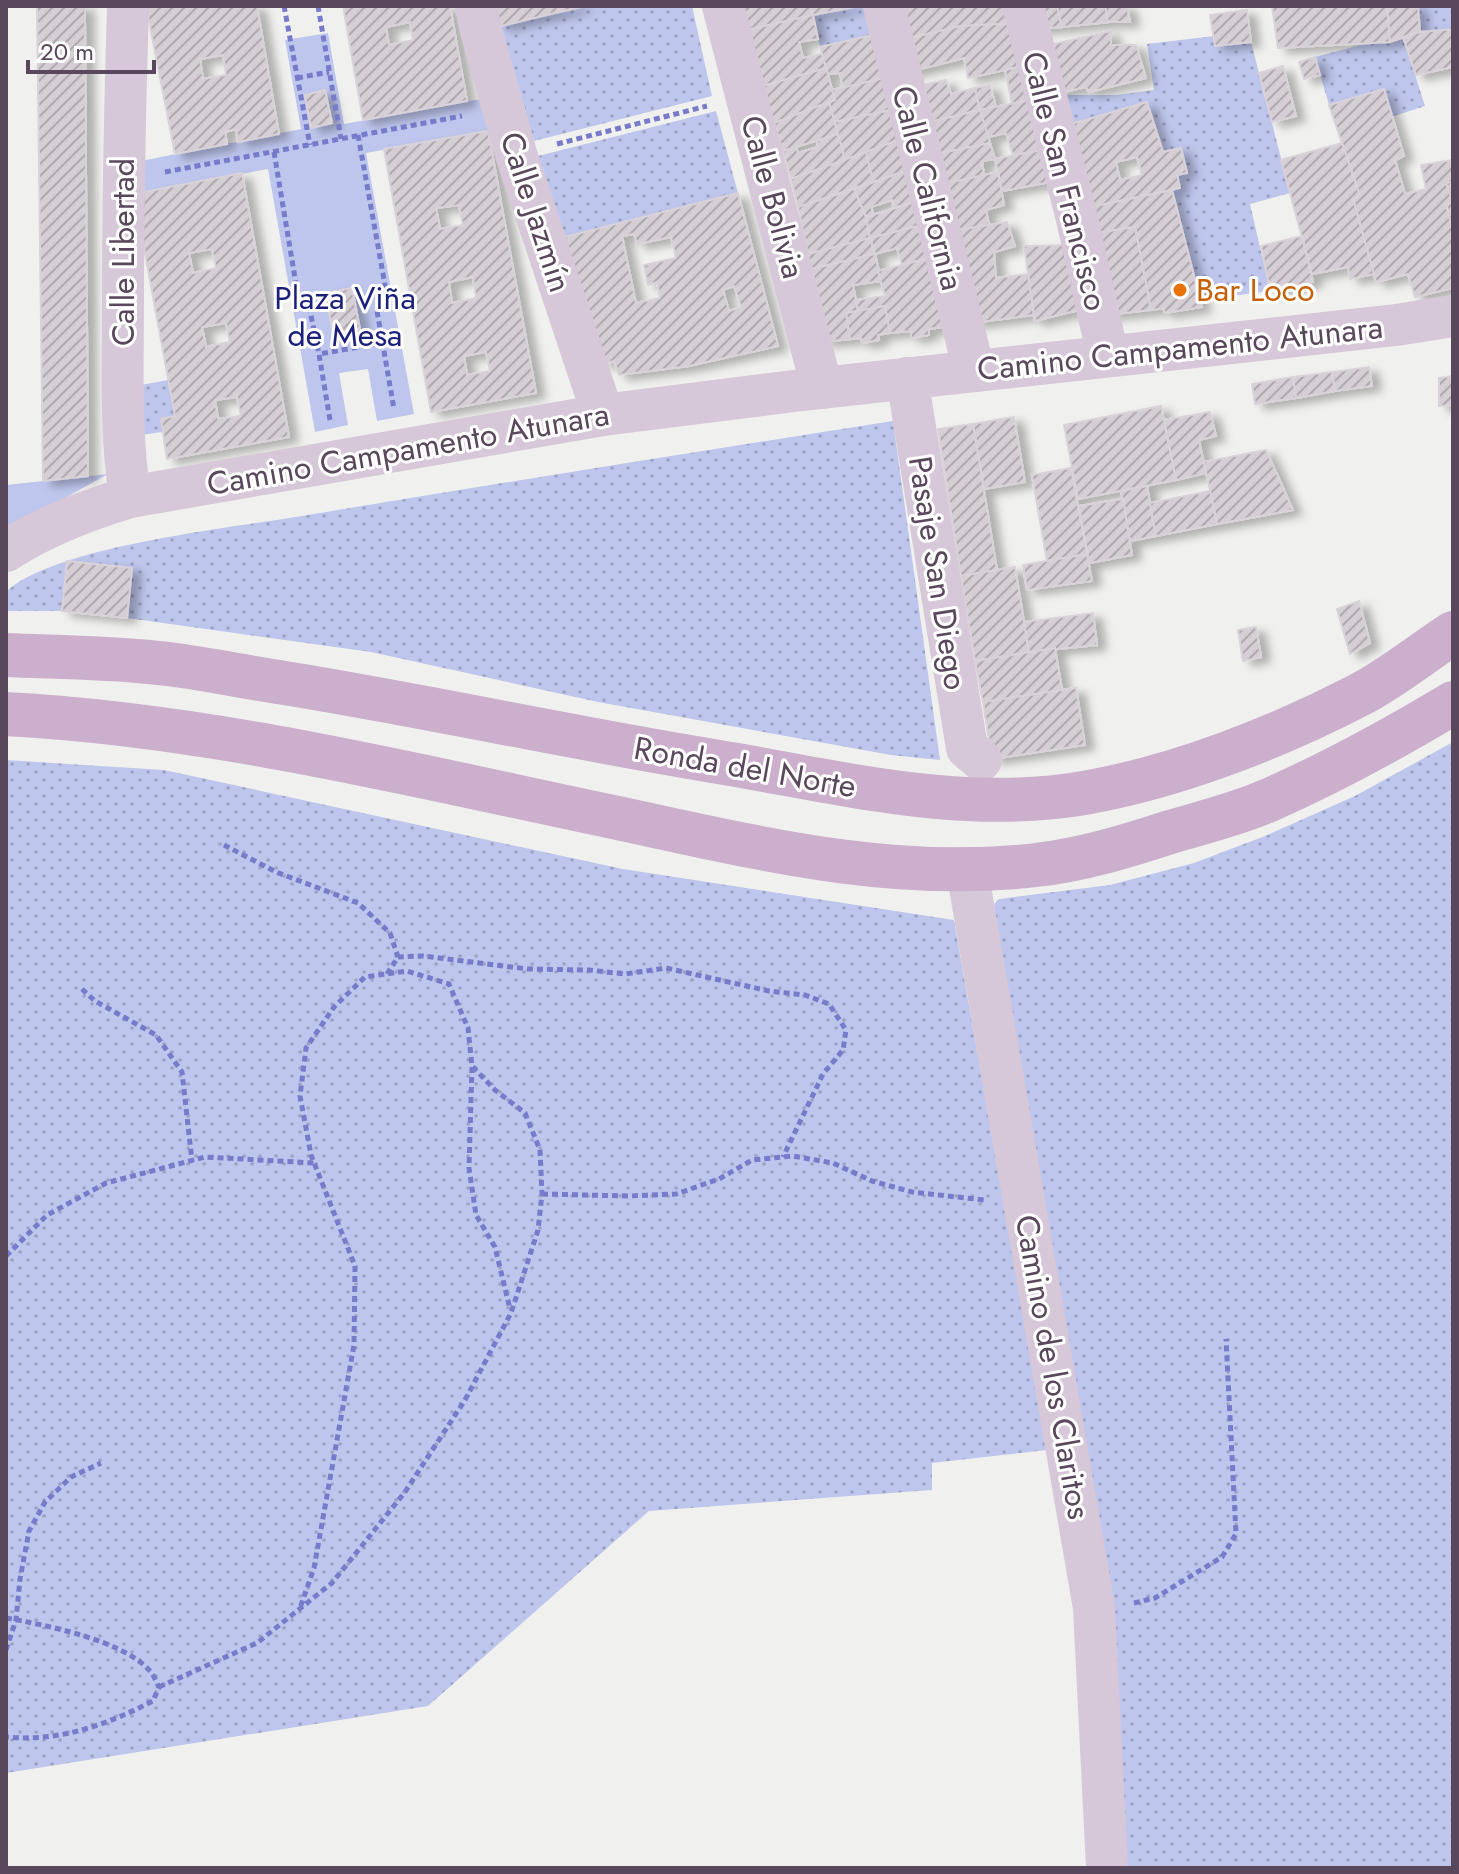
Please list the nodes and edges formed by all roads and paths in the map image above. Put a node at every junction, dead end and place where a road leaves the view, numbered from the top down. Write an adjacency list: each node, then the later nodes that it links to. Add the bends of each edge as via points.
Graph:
1 (128, 6): 17 (street, Calle Libertad)
2 (284, 6): 9 (path)
3 (318, 6): 8 (path)
4 (476, 6): 11 (street, Calle Jazmín)
5 (723, 6): 10 (street, Calle Bolivia)
6 (884, 6): 24 (street, Calle California)
7 (1023, 6): 23 (street, Calle San Francisco)
8 (329, 72): 9 (path); 13 (path)
9 (297, 78): 14 (path)
10 (746, 96): 16 (path); 26 (street, Calle Bolivia)
11 (502, 108): 12 (path); 16 (street, Calle Jazmín)
12 (358, 135): 13 (path); 21 (path, via 385,285 377,311)
13 (341, 139): 14 (path)
14 (310, 145): 15 (path)
15 (274, 152): 17 (path); 18 (path)
16 (516, 154): 27 (street, Calle Jazmín)
17 (123, 163): 30 (street, Calle Libertad, via 124,461)
18 (297, 290)
19 (309, 306): 22 (path)
20 (1453, 316): 23 (street, Camino Campamento Atunara)
21 (382, 343): 22 (path); 28 (path)
22 (319, 354): 29 (path)
23 (1108, 356): 24 (street, Camino Campamento Atunara)
24 (974, 371): 25 (street, Camino Campamento Atunara)
25 (907, 378): 26 (street, Camino Campamento Atunara); 36 (street, Pasaje San Diego)
26 (822, 388): 27 (street, Camino Campamento Atunara)
27 (603, 415): 28 (street, Camino Campamento Atunara)
28 (400, 449): 29 (street, Camino Campamento Atunara)
29 (336, 460): 30 (street, Camino Campamento Atunara)
30 (130, 497): 31 (street, Camino Campamento Atunara, via 69,517)
31 (6, 551)
32 (1453, 633): 36 (main road, Ronda del Norte, via 1361,694 1226,754 1156,776 1028,799)
33 (6, 655): 36 (main road, Ronda del Norte, via 149,662 364,695 588,740 874,788)
34 (1453, 703): 38 (main road, via 1264,803 1107,852)
35 (6, 714): 38 (main road, via 275,745 758,848 861,865)
36 (973, 770)
37 (224, 845): 39 (path, via 276,872 358,903 390,933)
38 (967, 870): 47 (street, Camino de los Claritos)
39 (398, 957): 40 (path); 43 (path, via 625,974 666,968 829,1004 846,1030 843,1050 823,1074)
40 (386, 974): 42 (path, via 407,971 449,984 468,1028); 45 (path, via 365,977 334,1007 306,1048 300,1096)
41 (82, 989): 44 (path, via 156,1035 182,1072)
42 (472, 1066): 46 (path, via 525,1113 540,1150); 49 (path, via 469,1168 476,1215 495,1247)
43 (783, 1157): 46 (path, via 752,1160 676,1194); 47 (path, via 833,1163 912,1192 1003,1202)
44 (192, 1161): 45 (path, via 205,1157); 48 (path, via 106,1183 47,1215)
45 (314, 1163): 52 (path, via 355,1266 354,1345 314,1568)
46 (542, 1194): 49 (path, via 538,1230)
47 (1023, 1195): 53 (street, Camino de los Claritos)
48 (6, 1256)
49 (511, 1313): 52 (path, via 465,1400 405,1492 332,1583)
50 (1226, 1339): 53 (path, via 1236,1534 1222,1557 1155,1598)
51 (101, 1463): 55 (path, via 71,1477 45,1502 29,1531)
52 (300, 1608): 57 (path, via 257,1643)
53 (1094, 1608): 59 (street, Camino de los Claritos)
54 (6, 1618): 55 (path)
55 (16, 1620): 56 (path); 57 (path, via 122,1650 150,1671)
56 (6, 1650)
57 (159, 1687): 58 (path, via 153,1701 113,1722 57,1737)
58 (6, 1737)
59 (1107, 1868)

